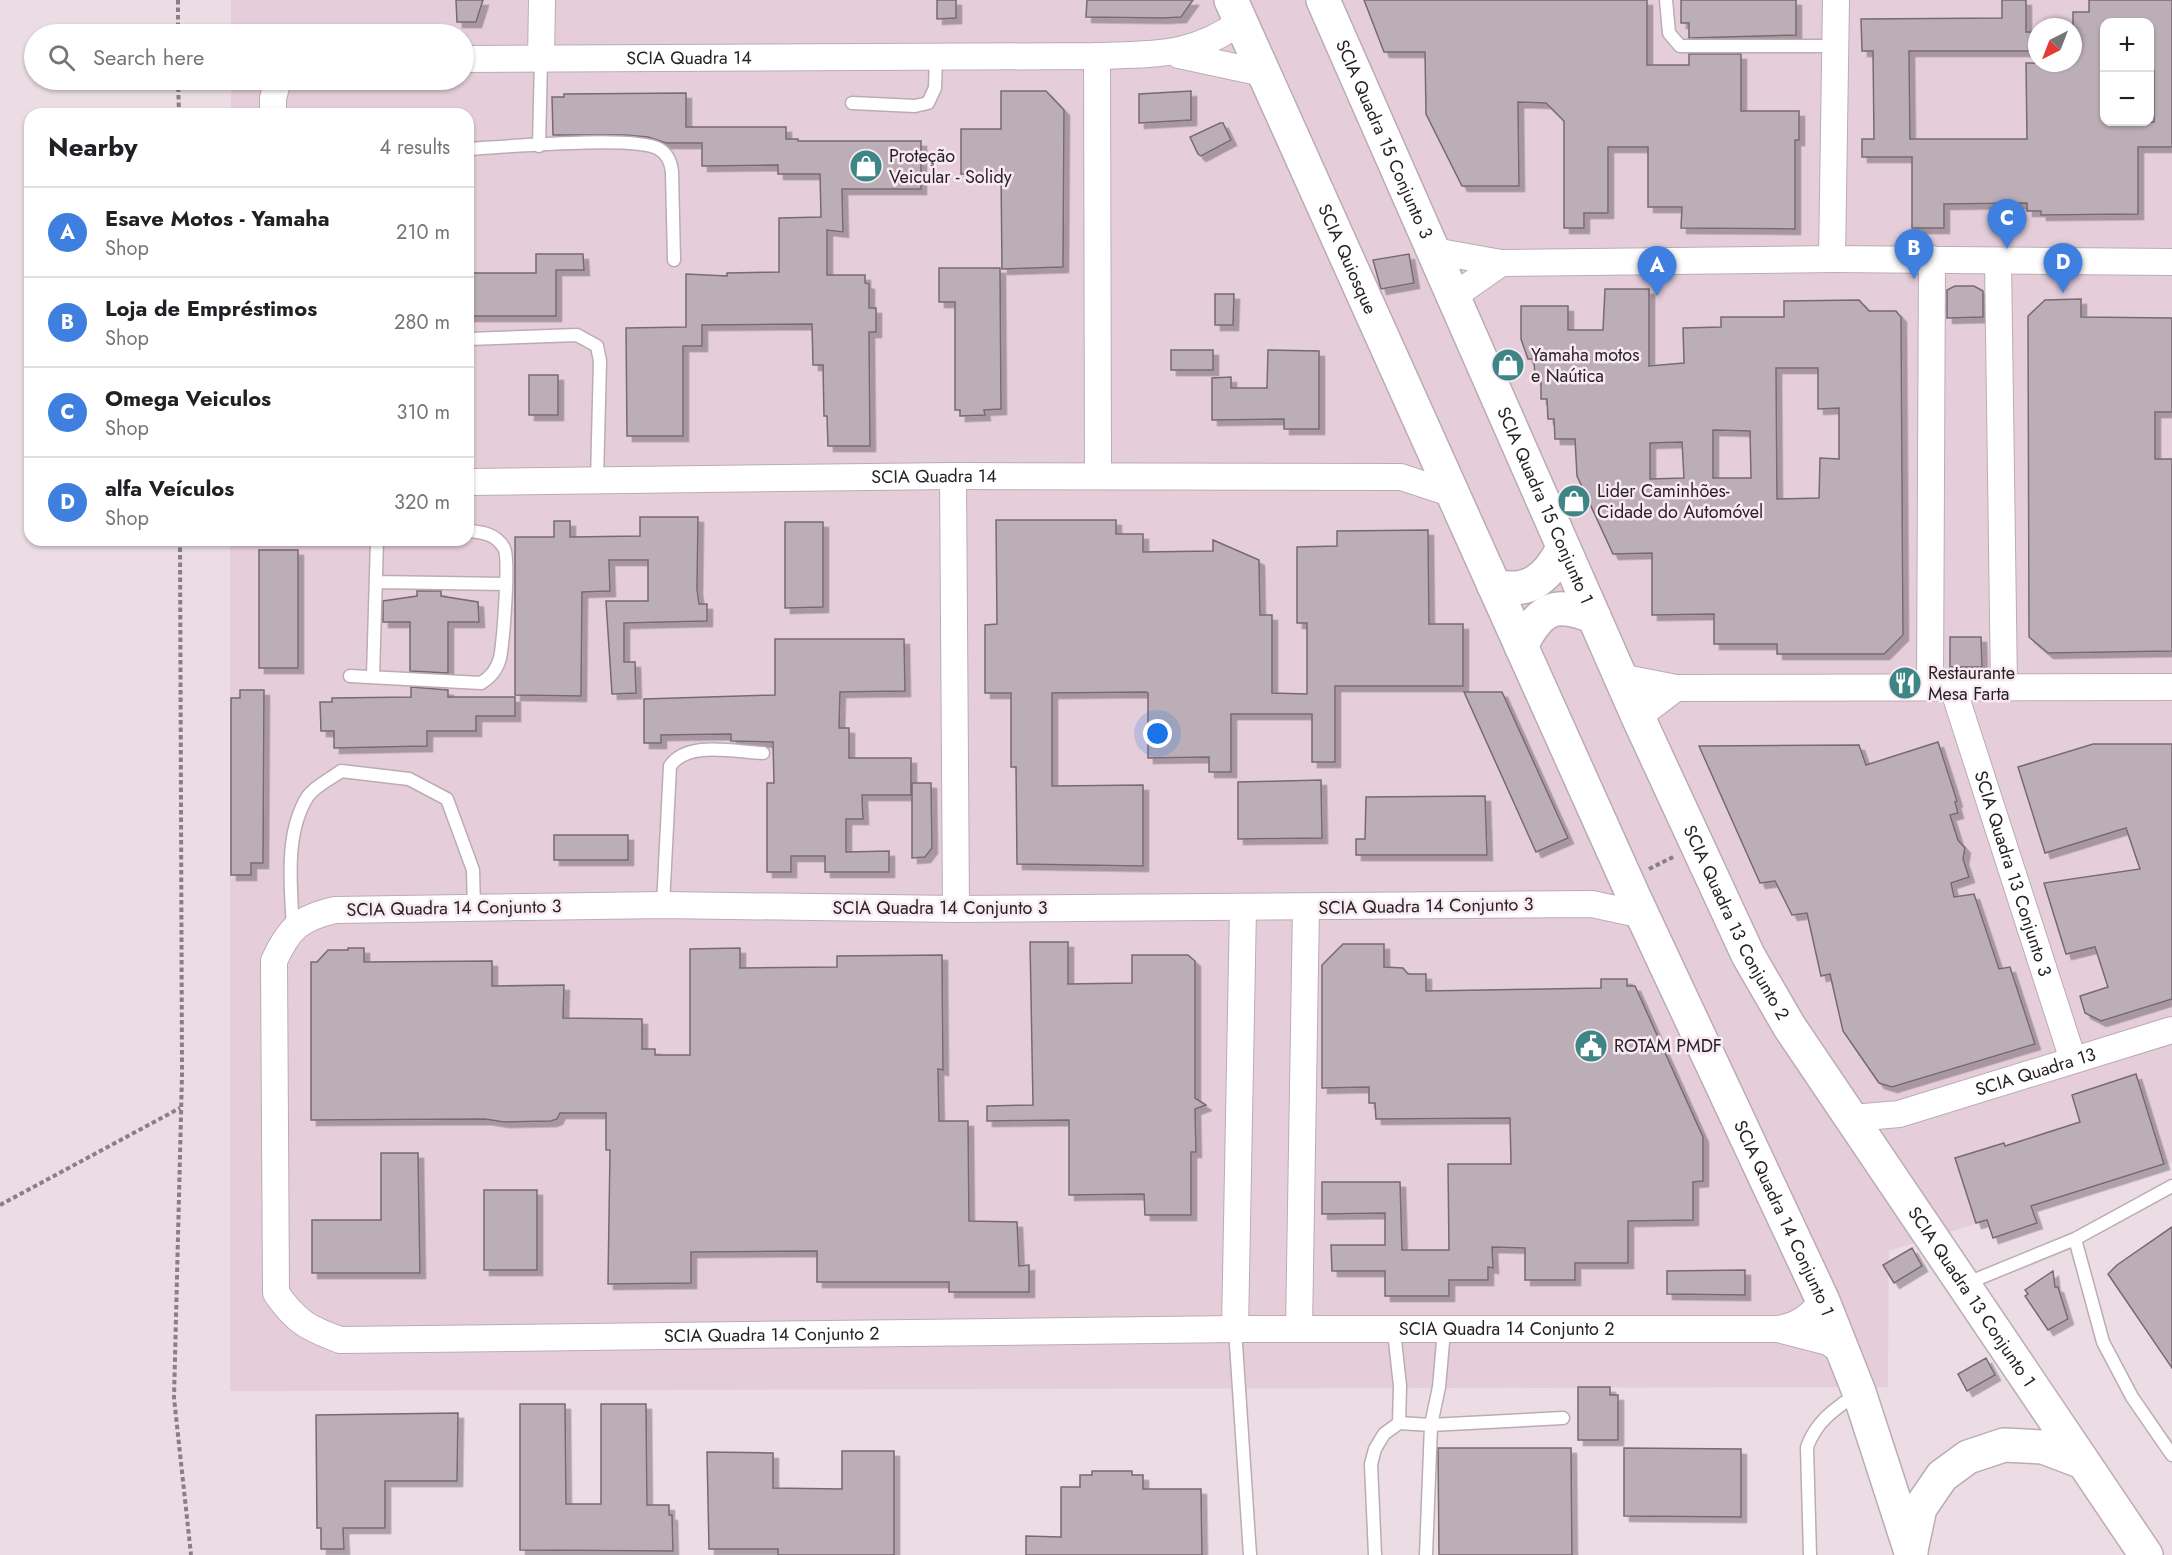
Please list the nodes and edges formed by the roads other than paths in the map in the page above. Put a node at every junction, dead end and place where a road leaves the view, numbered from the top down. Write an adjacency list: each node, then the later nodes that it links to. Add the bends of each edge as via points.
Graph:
1 (542, 0): 11 (street)
2 (1323, 0): 23 (main road, SCIA Quadra 15 Conjunto 3)
3 (1666, 0): 6 (lane, via 1669,33 1680,46)
4 (1836, 0): 6 (street)
5 (1247, 35): 7 (street, SCIA Quadra 14); 7 (street, SCIA Quadra 14, via 1219,62); 25 (main road, SCIA Quiosque)
6 (1835, 46): 17 (street)
7 (1167, 53): 8 (street, SCIA Quadra 14)
8 (1097, 56): 9 (street, SCIA Quadra 14); 26 (street)
9 (936, 57): 11 (street, SCIA Quadra 14); 13 (lane, via 935,88 928,103)
10 (474, 59): 11 (street, SCIA Quadra 14)
11 (541, 60): 15 (lane)
12 (275, 90): 14 (street)
13 (852, 103)
14 (273, 108)
15 (539, 146): 16 (lane); 19 (lane, via 628,142 661,149 670,160 672,172)
16 (474, 149)
17 (1832, 259): 18 (street); 22 (street)
18 (1932, 259): 20 (street); 41 (street, SCIA Quadra 13 Conjunto 3)
19 (674, 260)
20 (1998, 261): 21 (street); 42 (street)
21 (2172, 262)
22 (1502, 263): 23 (street); 23 (street)
23 (1444, 275): 33 (main road, SCIA Quadra 15 Conjunto 1)
24 (474, 339): 29 (lane, via 577,335 597,346)
25 (1442, 469): 28 (street, SCIA Quadra 14); 28 (street); 36 (main road)
26 (1098, 475): 27 (street, SCIA Quadra 14); 28 (street, SCIA Quadra 14)
27 (953, 476): 29 (street, SCIA Quadra 14); 53 (street)
28 (1401, 477)
29 (597, 480): 30 (street, SCIA Quadra 14)
30 (474, 482)
31 (474, 532): 35 (lane, via 492,536 506,550)
32 (377, 546): 34 (lane)
33 (1563, 548): 36 (main road, via 1541,579 1523,588); 37 (main road, SCIA Quadra 15 Conjunto 1)
34 (376, 582): 35 (lane); 40 (lane)
35 (506, 584): 40 (lane, via 500,658 492,676 481,683)
36 (1494, 585): 38 (main road)
37 (1594, 617): 38 (main road, via 1575,608 1559,607 1542,614); 45 (main road, SCIA Quadra 15 Conjunto 1)
38 (1521, 646): 47 (main road)
39 (350, 676): 40 (lane)
40 (373, 677)
41 (1941, 687): 42 (street); 44 (street); 56 (street, SCIA Quadra 13 Conjunto 3)
42 (2004, 687): 43 (street)
43 (2172, 687)
44 (1676, 688): 45 (street); 45 (street)
45 (1629, 698): 58 (main road, SCIA Quadra 13 Conjunto 2, via 1748,955 1789,1026)
46 (763, 753): 49 (lane, via 690,751 677,756 670,766)
47 (1632, 891): 48 (street); 48 (street, SCIA Quadra 14 Conjunto 3); 62 (main road, SCIA Quadra 14 Conjunto 1)
48 (1592, 904): 51 (street, SCIA Quadra 14 Conjunto 3)
49 (663, 905): 52 (street, SCIA Quadra 14 Conjunto 3); 53 (street, SCIA Quadra 14 Conjunto 3)
50 (1243, 907): 51 (street, SCIA Quadra 14 Conjunto 3); 53 (street, SCIA Quadra 14 Conjunto 3); 63 (street)
51 (1306, 907): 64 (street)
52 (474, 908): 54 (street, SCIA Quadra 14 Conjunto 3, via 335,910 311,916); 54 (lane, via 473,870 447,799 409,779 342,771 309,795 297,821 290,870)
53 (956, 909)
54 (292, 929): 63 (street, SCIA Quadra 14 Conjunto 2, via 274,961 276,1293 291,1314 309,1329 340,1340)
55 (2172, 1030): 56 (street, SCIA Quadra 13)
56 (2073, 1060): 57 (street, SCIA Quadra 13)
57 (1899, 1113): 58 (street, SCIA Quadra 13); 58 (street)
58 (1863, 1134): 61 (main road, SCIA Quadra 13 Conjunto 1)
59 (2172, 1186): 60 (lane)
60 (2075, 1239): 61 (lane); 73 (lane, via 2103,1342 2132,1397)
61 (1964, 1284): 74 (main road, SCIA Quadra 13 Conjunto 1)
62 (1823, 1301): 65 (street, via 1802,1322); 68 (main road, SCIA Quadra 14 Conjunto 1)
63 (1235, 1329): 64 (street, SCIA Quadra 14 Conjunto 2); 76 (lane)
64 (1299, 1329): 66 (street, SCIA Quadra 14 Conjunto 2)
65 (1778, 1329): 67 (street, SCIA Quadra 14 Conjunto 2); 68 (street, via 1827,1342)
66 (1394, 1331): 67 (street, SCIA Quadra 14 Conjunto 2); 71 (lane, via 1400,1386)
67 (1444, 1331): 72 (lane)
68 (1843, 1352): 69 (main road, SCIA Quadra 14 Conjunto 1)
69 (1859, 1392): 75 (main road, SCIA Quadra 14 Conjunto 1); 79 (lane, via 1825,1416 1807,1447)
70 (1563, 1418): 72 (lane)
71 (1399, 1423): 72 (lane); 77 (lane, via 1384,1434 1371,1464)
72 (1431, 1425): 78 (lane)
73 (2172, 1455)
74 (2080, 1461): 75 (main road, via 2043,1447 2004,1445 1968,1457 1942,1476 1920,1508); 80 (main road, SCIA Quadra 13 Conjunto 1)
75 (1911, 1554)
76 (1250, 1555)
77 (1375, 1555)
78 (1426, 1555)
79 (1810, 1555)
80 (2146, 1555)

